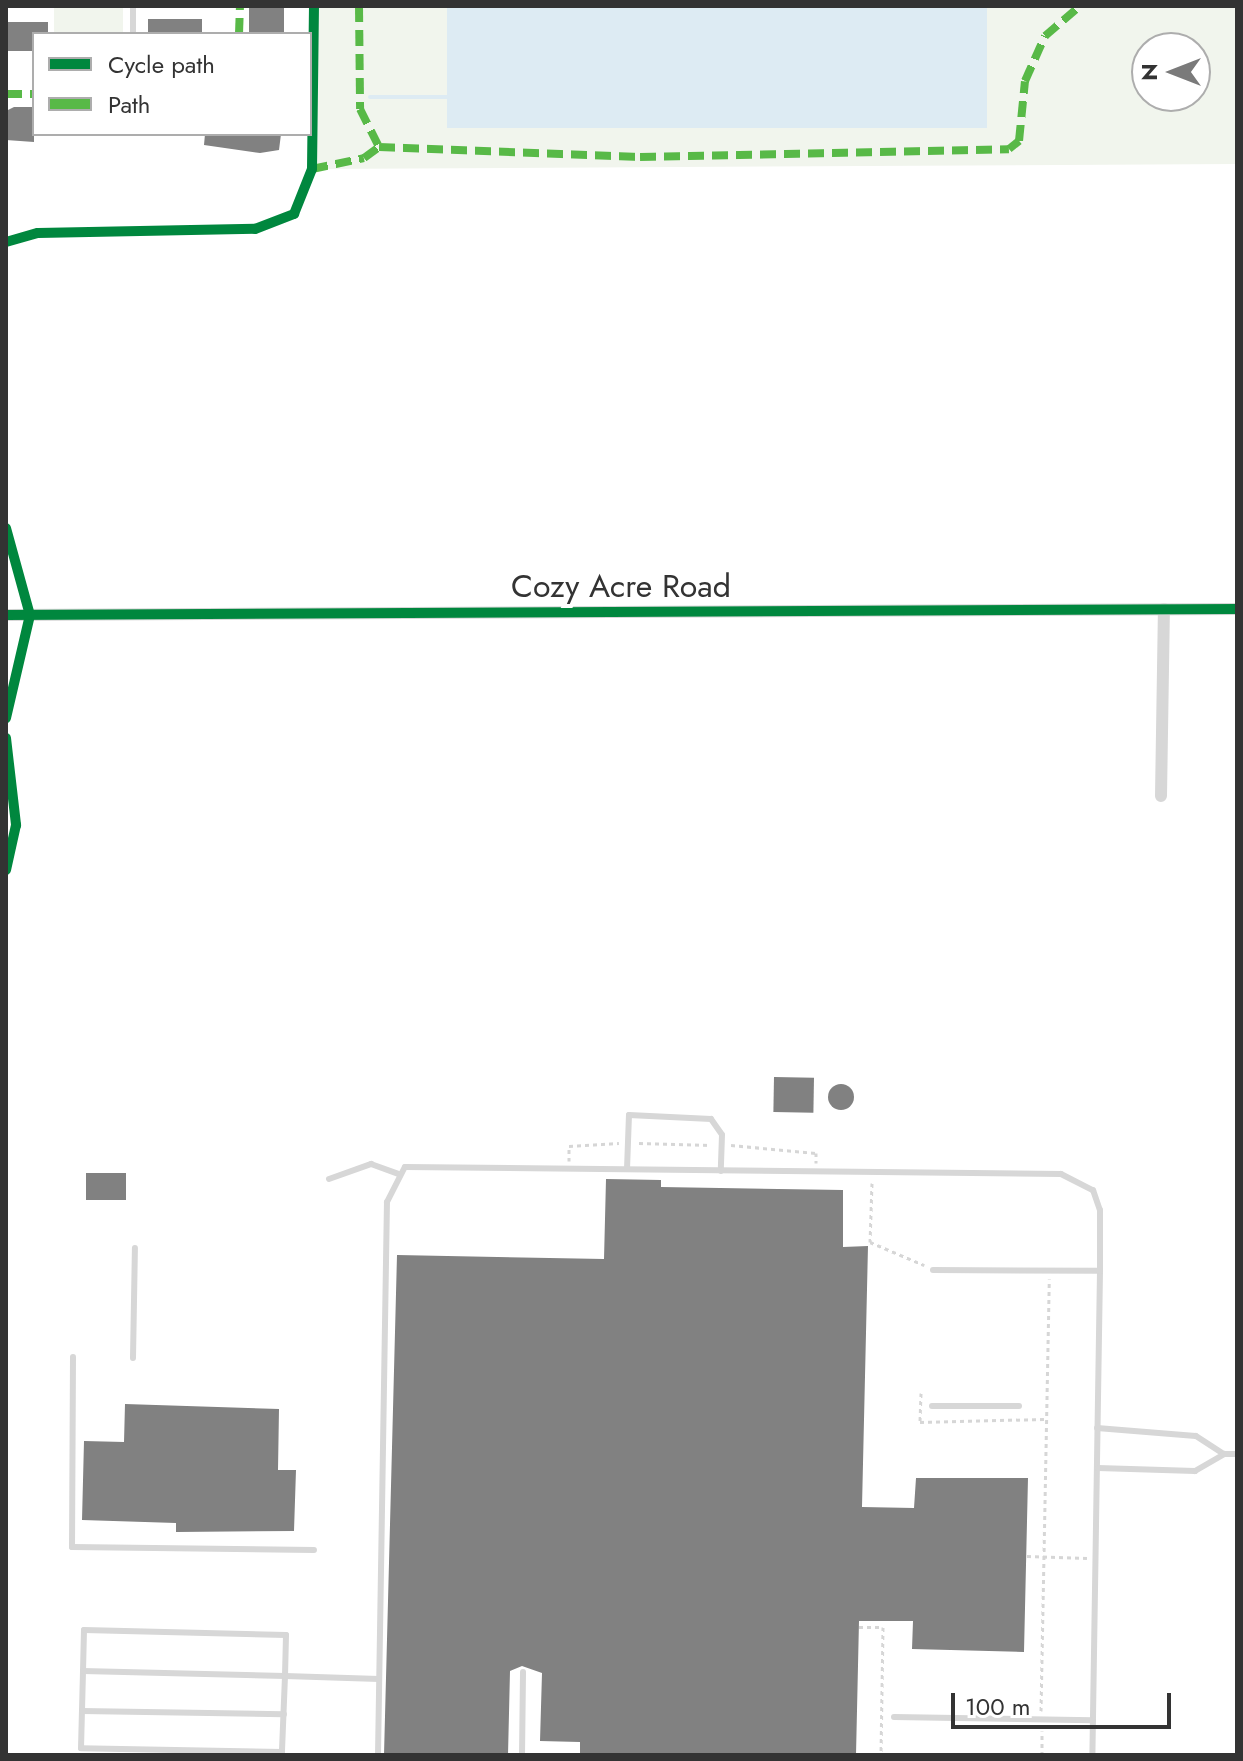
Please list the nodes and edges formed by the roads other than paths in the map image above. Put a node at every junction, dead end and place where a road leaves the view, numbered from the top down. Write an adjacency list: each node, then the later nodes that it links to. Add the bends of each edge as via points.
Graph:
1 (133, 6): 2 (lane)
2 (133, 32)
3 (1164, 609): 4 (street, Cozy Acre Road); 5 (street, Cozy Acre Road); 6 (street)
4 (1237, 609)
5 (6, 615)
6 (1161, 796)
7 (627, 1169): 8 (lane); 8 (lane, via 629,1115 718,1123); 9 (lane, via 425,1165)
8 (721, 1171): 13 (lane, via 1015,1171 1079,1179 1093,1190 1100,1210)
9 (398, 1174): 10 (lane, via 371,1164); 26 (lane, via 387,1202)
10 (329, 1179)
11 (135, 1248): 15 (lane)
12 (933, 1270): 13 (lane)
13 (1100, 1271): 18 (lane)
14 (73, 1357): 22 (lane, via 72,1547)
15 (133, 1358)
16 (932, 1406): 17 (lane)
17 (1019, 1406)
18 (1097, 1428): 19 (lane, via 1196,1436); 21 (lane)
19 (1224, 1454): 20 (lane); 21 (lane, via 1195,1471)
20 (1237, 1454)
21 (1098, 1468): 30 (lane)
22 (314, 1550)
23 (83, 1671): 25 (lane); 25 (lane, via 84,1630 131,1631 286,1635); 27 (lane)
24 (523, 1672): 32 (lane)
25 (285, 1676): 26 (lane); 28 (lane)
26 (379, 1679): 31 (lane)
27 (82, 1711): 28 (lane); 28 (lane, via 81,1748 282,1752)
28 (284, 1714)
29 (894, 1717): 30 (lane)
30 (1093, 1720): 33 (lane)
31 (378, 1755)
32 (522, 1755)
33 (1092, 1755)

